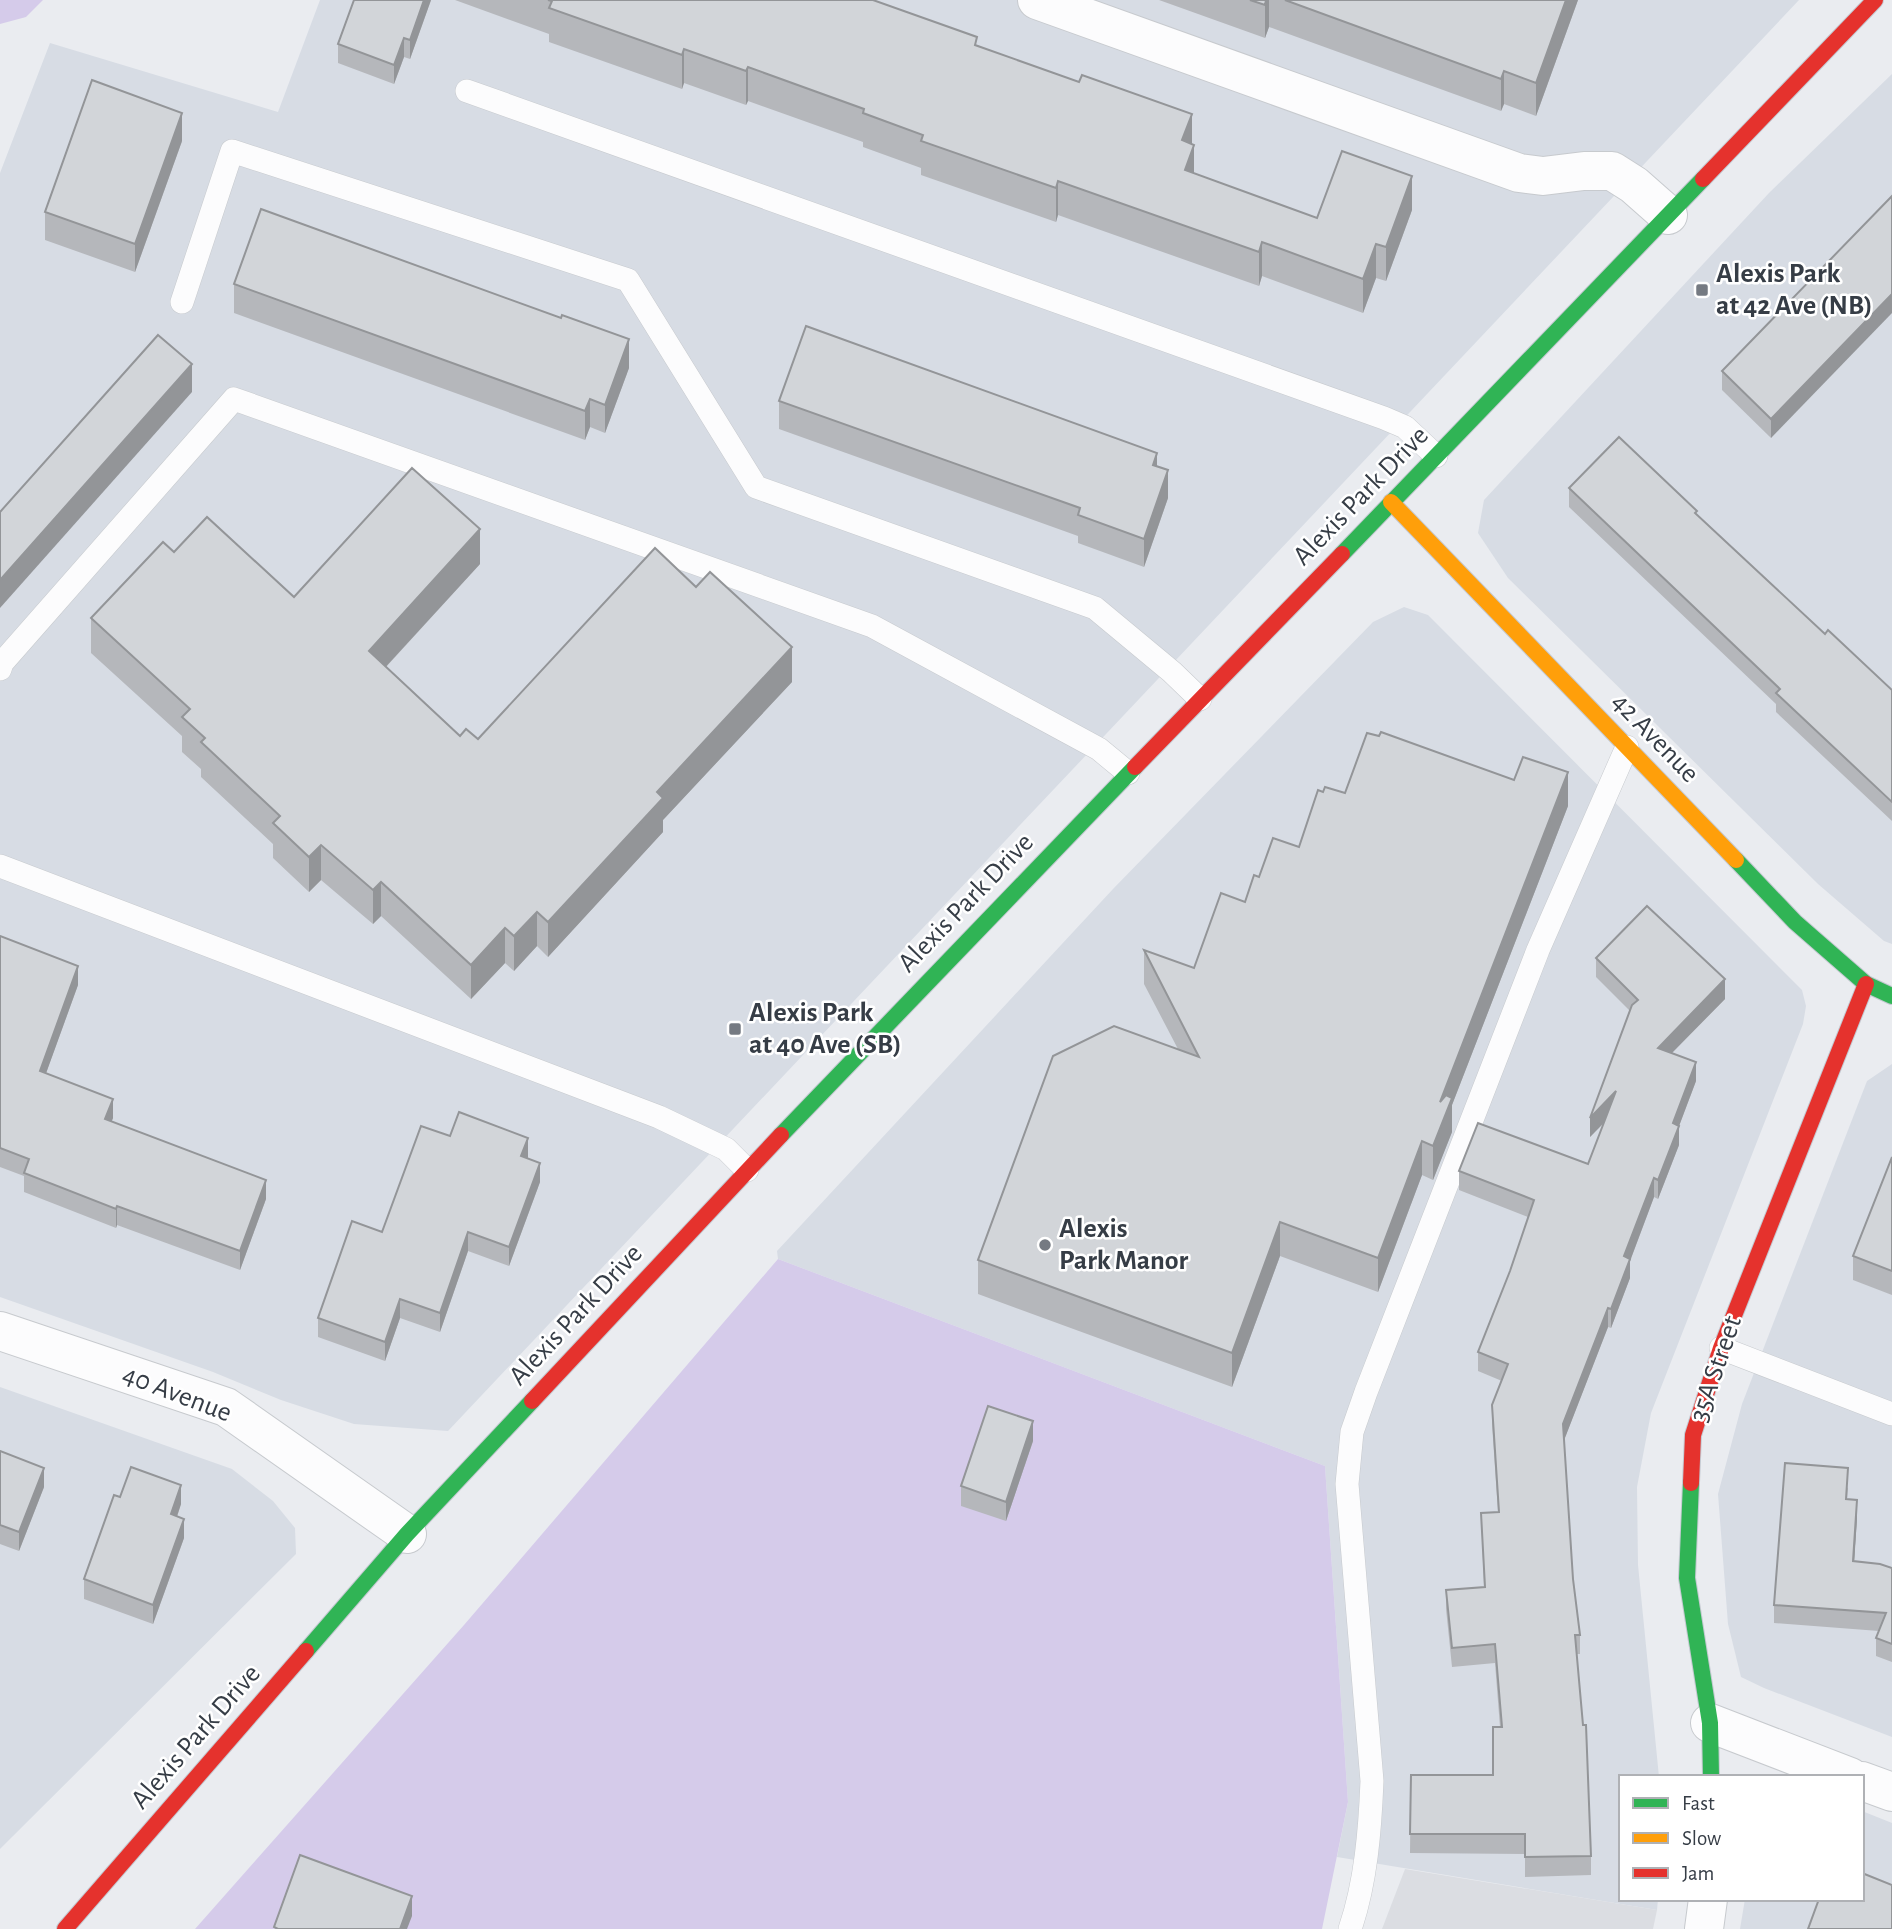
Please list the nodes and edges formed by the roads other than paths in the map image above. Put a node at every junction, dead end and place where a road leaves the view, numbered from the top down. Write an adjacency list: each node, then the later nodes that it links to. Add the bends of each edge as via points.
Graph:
1 (1037, 0): 4 (street, via 1519,173 1543,176 1612,171)
2 (1875, 0): 4 (street, Alexis Park Drive)
3 (467, 91): 6 (lane, via 1384,418 1405,427)
4 (1668, 215): 6 (street, Alexis Park Drive)
5 (182, 302): 9 (lane, via 232,151 628,280 756,487 1095,608)
6 (1436, 456): 7 (street, Alexis Park Drive)
7 (1391, 502): 9 (street, Alexis Park Drive); 10 (street, 42 Avenue)
8 (0, 669): 11 (lane, via 234,399 872,626 1099,749)
9 (1200, 699): 11 (street, Alexis Park Drive)
10 (1627, 747): 13 (street, 42 Avenue, via 1795,922); 27 (lane, via 1538,950 1352,1432 1348,1484 1372,1781 1370,1830)
11 (1128, 773): 15 (street, Alexis Park Drive)
12 (0, 866): 15 (lane, via 659,1117 726,1149)
13 (1866, 984): 14 (street, 42 Avenue); 17 (street, 35A Street)
14 (1892, 996)
15 (747, 1170): 19 (street, Alexis Park Drive)
16 (0, 1331): 19 (street, 40 Avenue, via 226,1407)
17 (1721, 1348): 18 (lane); 20 (street, 35A Street, via 1693,1435 1687,1578)
18 (1892, 1413)
19 (407, 1534): 26 (street, Alexis Park Drive)
20 (1710, 1723): 21 (street, 35A Street); 22 (street)
21 (1711, 1775)
22 (1845, 1775)
23 (1864, 1782): 24 (street)
24 (1892, 1793)
25 (1707, 1901): 28 (street)
26 (65, 1929)
27 (1350, 1929)
28 (1704, 1929)

